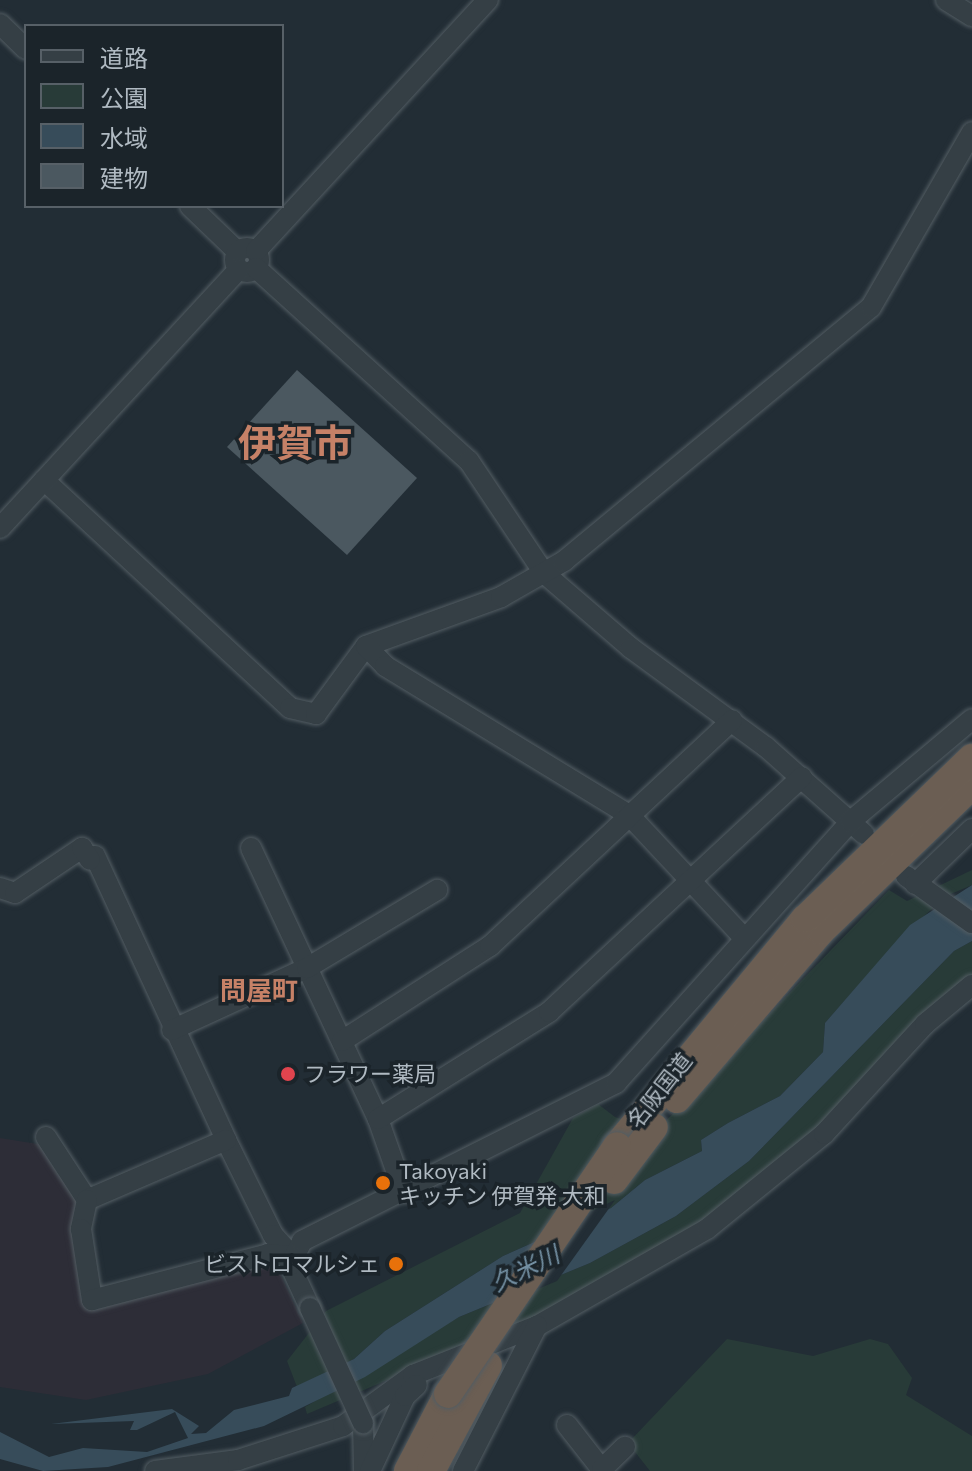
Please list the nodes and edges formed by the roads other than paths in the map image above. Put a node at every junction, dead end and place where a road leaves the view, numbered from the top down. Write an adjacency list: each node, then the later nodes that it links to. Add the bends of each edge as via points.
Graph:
1 (488, 0): 8 (street)
2 (946, 0): 3 (street)
3 (972, 16)
4 (0, 24): 5 (street)
5 (24, 47)
6 (972, 132): 11 (street, via 871,307)
7 (192, 208): 8 (street)
8 (247, 260): 9 (street); 11 (street, via 469,461)
9 (44, 480): 10 (street); 12 (street, via 304,716 321,711)
10 (0, 528)
11 (544, 573): 12 (street, via 501,597); 14 (street, via 631,648)
12 (366, 646): 18 (street, via 385,666)
13 (972, 719): 19 (street)
14 (732, 720): 16 (street); 18 (street)
15 (972, 758): 41 (highway, 名阪国道, bridge, via 795,929 617,1146 448,1394)
16 (802, 777): 19 (street); 22 (street)
17 (972, 785): 41 (highway, 名阪国道, bridge, via 821,931 654,1127)
18 (629, 815): 22 (street); 30 (street, via 490,946)
19 (858, 828): 26 (street)
20 (972, 829): 25 (street, via 914,883)
21 (251, 848): 27 (street)
22 (689, 884): 26 (street); 31 (street, via 549,1012)
23 (0, 888): 29 (street, via 15,893 82,848 93,858)
24 (437, 890): 27 (street)
25 (972, 923)
26 (743, 937): 34 (street, via 616,1083)
27 (307, 968): 29 (street); 30 (street)
28 (972, 985): 37 (street, via 772,1180 707,1229)
29 (172, 1030): 33 (street)
30 (342, 1041): 31 (street)
31 (378, 1119): 34 (street)
32 (46, 1137): 35 (street)
33 (226, 1140): 35 (street); 36 (street, via 273,1235)
34 (404, 1193): 36 (street, via 311,1235)
35 (87, 1200): 36 (street, via 81,1229 92,1300 268,1254)
36 (292, 1256): 44 (street, bridge, via 292,1274 363,1423)
37 (537, 1326): 38 (street); 45 (street)
38 (452, 1358): 43 (street, via 413,1375 343,1426 238,1460); 44 (street, via 405,1396)
39 (567, 1425): 42 (street)
40 (625, 1447): 42 (street)
41 (423, 1463)
42 (597, 1468)
43 (155, 1471)
44 (367, 1471)
45 (463, 1471)

